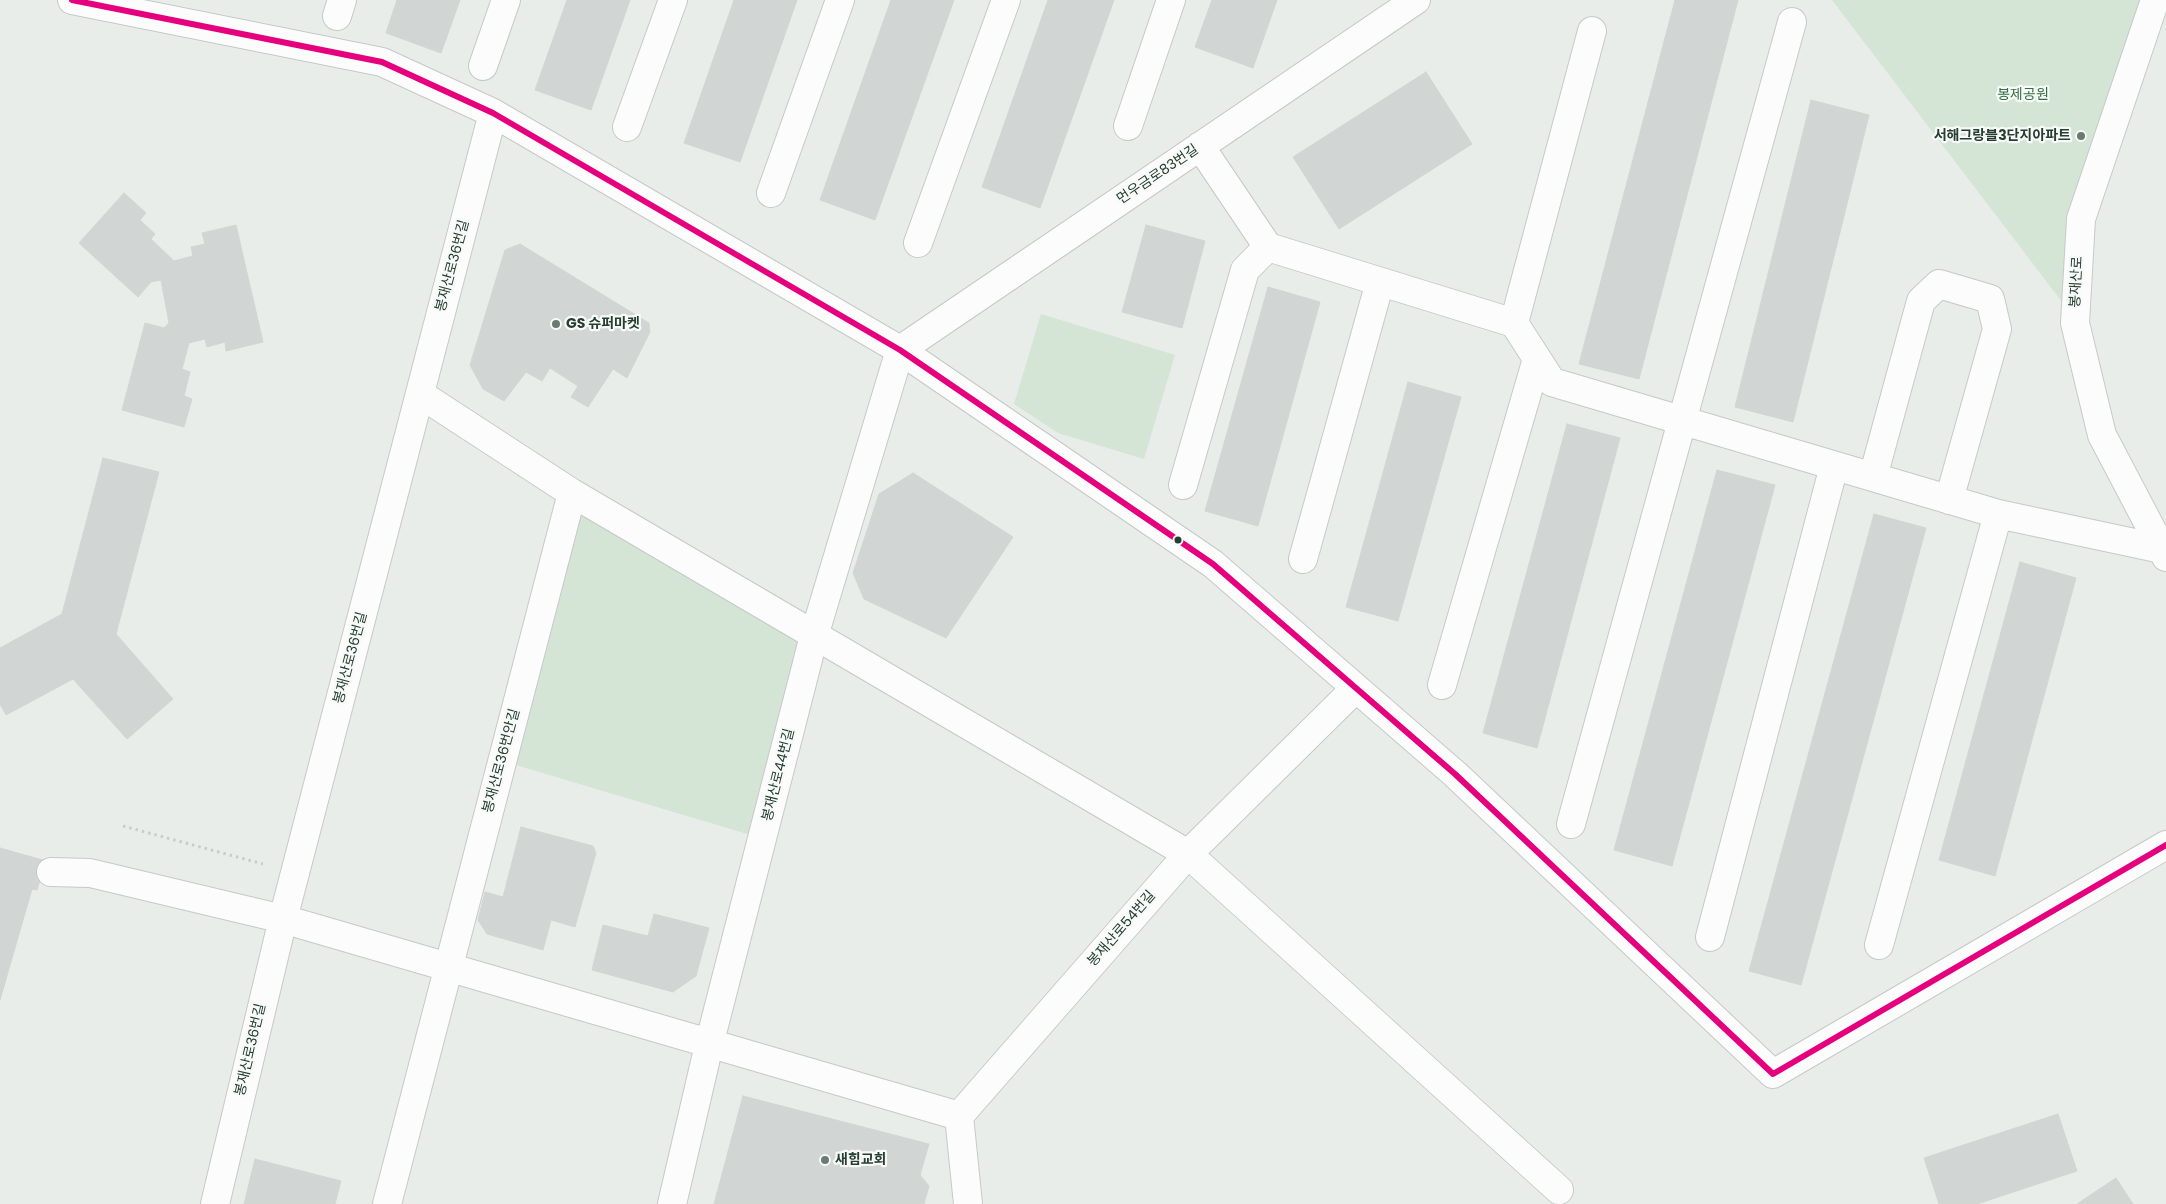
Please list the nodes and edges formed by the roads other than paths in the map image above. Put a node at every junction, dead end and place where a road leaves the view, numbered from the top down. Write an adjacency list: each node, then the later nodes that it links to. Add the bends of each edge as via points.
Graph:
1 (72, 0): 12 (street, via 382,62)
2 (506, 0): 11 (street)
3 (673, 0): 14 (street)
4 (840, 0): 16 (street)
5 (1006, 0): 17 (street)
6 (1171, 0): 13 (street)
7 (1416, 0): 15 (street, 먼우금로83번길)
8 (2155, 0): 31 (street, 봉재산로, via 2081,219 2075,323 2102,435)
9 (1792, 22): 24 (street)
10 (1592, 31): 20 (street)
11 (483, 66)
12 (493, 113): 21 (street); 23 (street, 봉재산로36번길)
13 (1128, 126)
14 (627, 127)
15 (1200, 146): 18 (street); 21 (street, 먼우금로83번길)
16 (771, 193)
17 (918, 243)
18 (1268, 248): 19 (street); 27 (street, via 1245,270)
19 (1380, 282): 20 (street); 32 (street)
20 (1514, 323): 22 (street)
21 (900, 350): 33 (street, 봉재산로44번길); 35 (street, via 1213,564)
22 (1537, 359): 24 (street, via 1552,382); 34 (street)
23 (420, 394): 28 (street); 40 (street, 봉재산로36번길)
24 (1683, 421): 25 (street); 36 (street)
25 (1834, 466): 26 (street); 41 (street)
26 (1873, 478): 29 (street); 29 (street, via 1921,301 1938,284 1990,299 1997,329)
27 (1183, 485)
28 (572, 493): 33 (street); 43 (street, 봉재산로36번안길)
29 (1949, 500): 30 (street)
30 (1998, 514): 31 (street); 42 (street)
31 (2164, 553)
32 (1303, 559)
33 (814, 636): 38 (street); 44 (street, 봉재산로44번길)
34 (1442, 685)
35 (1356, 688): 37 (street, via 1455,774 1773,1074); 38 (street, 봉재산로54번길)
36 (1571, 824)
37 (2166, 845)
38 (1188, 854): 45 (street, 봉재산로54번길); 46 (street)
39 (51, 872): 40 (street, via 90,873)
40 (283, 919): 43 (street); 47 (street, 봉재산로36번길)
41 (1710, 937)
42 (1879, 945)
43 (448, 968): 44 (street); 48 (street, 봉재산로36번안길)
44 (710, 1045): 45 (street); 49 (street, 봉재산로44번길)
45 (959, 1116): 50 (street)
46 (1559, 1190)
47 (215, 1204)
48 (387, 1204)
49 (672, 1204)
50 (968, 1204)

